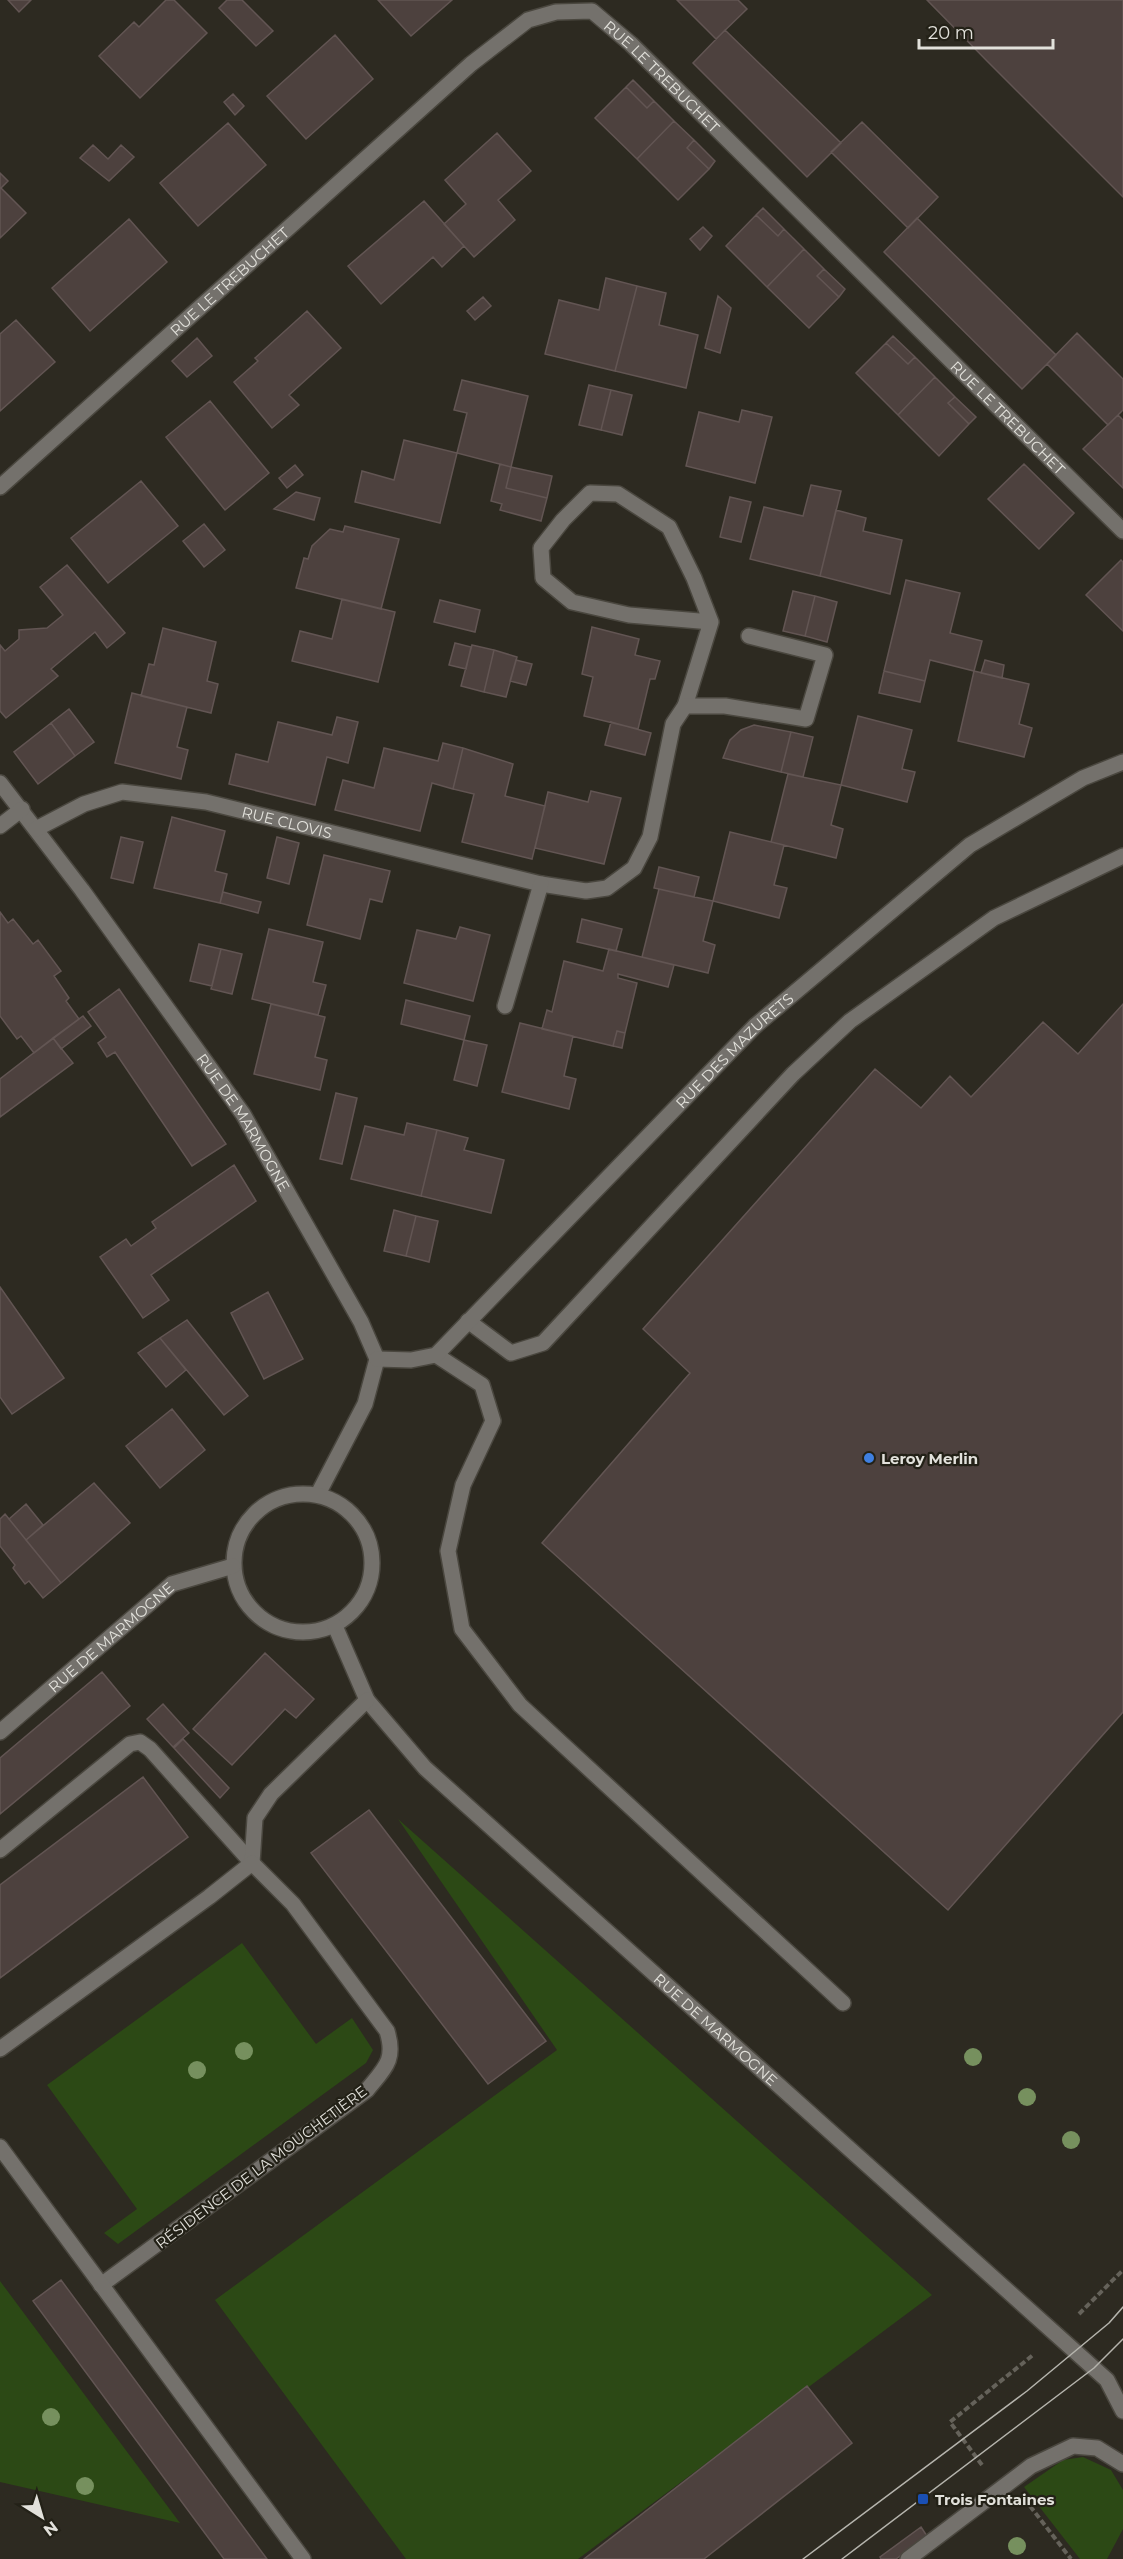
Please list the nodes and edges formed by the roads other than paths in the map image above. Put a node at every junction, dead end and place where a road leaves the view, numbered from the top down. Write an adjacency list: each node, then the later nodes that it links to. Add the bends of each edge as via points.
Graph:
1 (0, 487): 2 (street, RUE LE TREBUCHET, via 471,64 528,20 556,12 592,11 631,44)
2 (1123, 531)
3 (711, 622): 3 (street, via 669,527 618,494 590,493 541,548 543,578 572,602 629,615); 5 (street)
4 (749, 636): 5 (street, via 825,655 807,719 725,706)
5 (685, 706): 12 (street, RUE CLOVIS, via 673,724 651,837 634,868 607,888 586,891)
6 (1123, 762): 14 (street, RUE DES MAZURETS, via 1083,778 970,845 756,1026)
7 (0, 783): 8 (street, RUE DE MARMOGNE)
8 (22, 809): 9 (street); 10 (street, RUE DE MARMOGNE)
9 (0, 826)
10 (36, 828): 12 (street, RUE CLOVIS, via 84,804 122,792 206,802); 16 (street, RUE DE MARMOGNE, via 243,1113 361,1322)
11 (1123, 856): 14 (street, via 994,918 850,1021 793,1074 543,1343 511,1353)
12 (541, 884): 13 (street)
13 (505, 1006)
14 (468, 1321): 15 (street, RUE DES MAZURETS)
15 (436, 1356): 16 (street); 24 (street, via 482,1385 494,1421 463,1485 448,1551 462,1629 520,1705)
16 (377, 1359): 17 (street, via 365,1404)
17 (318, 1494): 18 (street, via 277,1499 258,1510 244,1525); 19 (street, via 338,1502 355,1516 367,1533 373,1554 372,1575 365,1595 353,1613)
18 (233, 1566): 19 (street, via 238,1589 250,1609 268,1624 290,1632 313,1633); 21 (street, RUE DE MARMOGNE, via 172,1584)
19 (335, 1626): 20 (street, RUE DE MARMOGNE)
20 (367, 1700): 23 (street, via 271,1794 255,1818); 28 (street, RUE DE MARMOGNE, via 425,1768)
21 (0, 1732)
22 (0, 1850): 23 (street, RÉSIDENCE DE LA MOUCHETIÈRE, via 129,1744 140,1742)
23 (252, 1863): 25 (street); 27 (street, RÉSIDENCE DE LA MOUCHETIÈRE, via 293,1904 387,2031 391,2044 389,2062 367,2090)
24 (843, 2002)
25 (0, 2049)
26 (0, 2147): 27 (street)
27 (102, 2285): 32 (street)
28 (1107, 2380): 29 (street); 30 (street, RUE DE MARMOGNE)
29 (1123, 2392)
30 (1123, 2411)
31 (1123, 2464): 33 (street, via 1097,2448 1073,2446 1031,2466)
32 (303, 2559)
33 (908, 2559)

